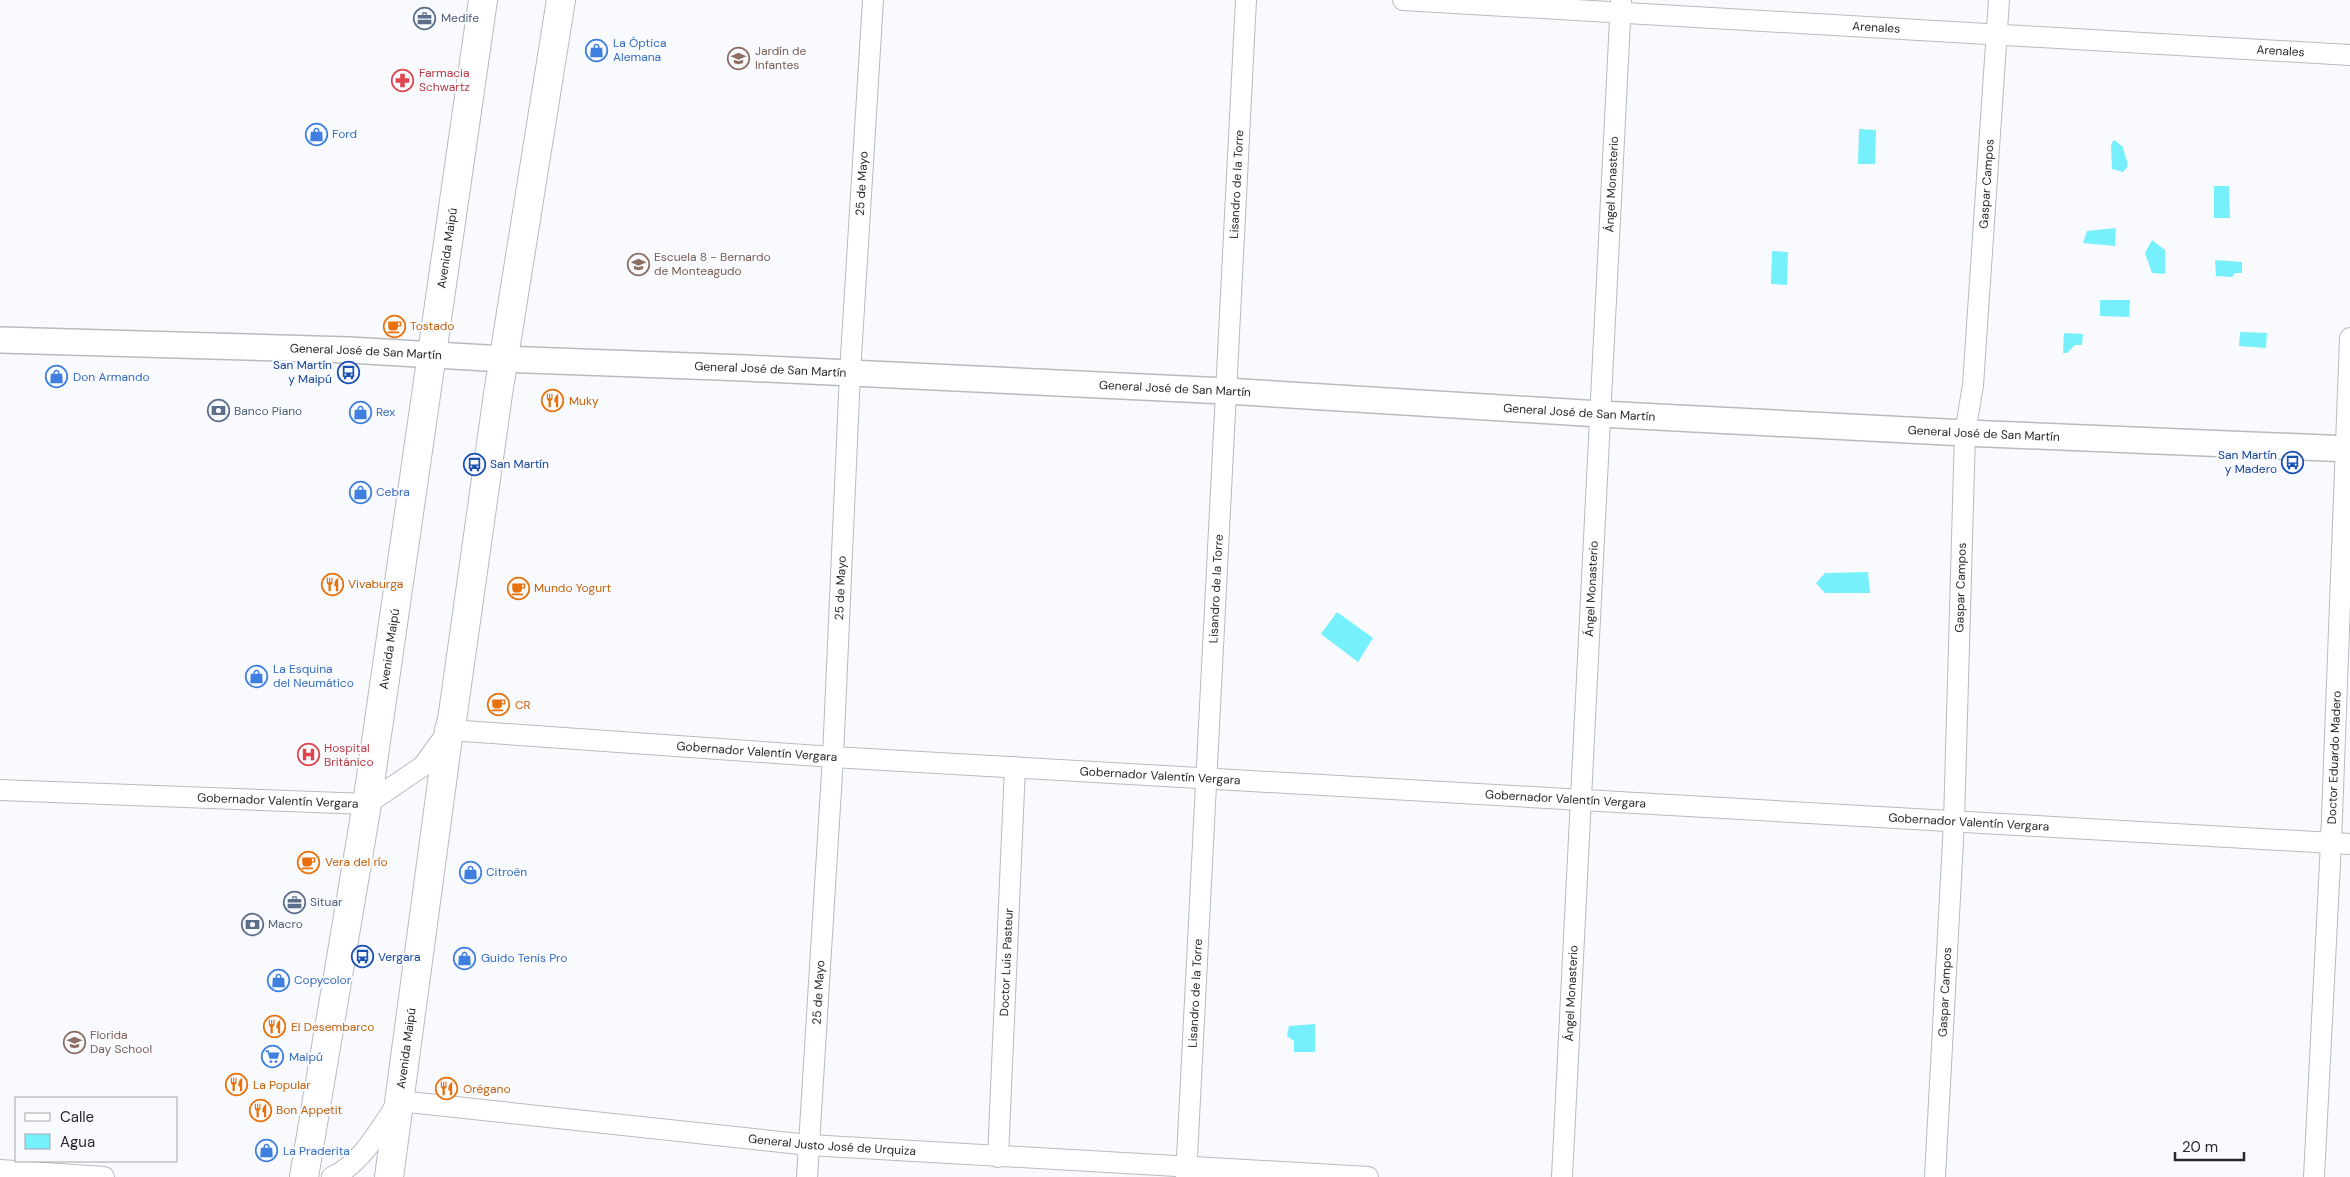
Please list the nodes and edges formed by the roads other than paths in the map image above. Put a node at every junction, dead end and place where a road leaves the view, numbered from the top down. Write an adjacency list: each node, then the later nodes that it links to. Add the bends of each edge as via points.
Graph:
1 (483, 0): 12 (main road, Avenida Maipú)
2 (561, 0): 13 (main road, Avenida Maipú)
3 (873, 0): 14 (street, 25 de Mayo)
4 (1246, 0): 15 (street, Lisandro de la Torre)
5 (1403, 0): 7 (street, Arenales)
6 (1999, 0): 8 (street, Gaspar Campos)
7 (1620, 6): 8 (street, Arenales); 16 (street, Ángel Monasterio)
8 (1997, 34): 9 (street, Arenales); 17 (street, Gaspar Campos, via 1974,385)
9 (2350, 55)
10 (2350, 338): 18 (street, Doctor Eduardo Madero)
11 (0, 340): 12 (street, General José de San Martín)
12 (432, 354): 13 (street, General José de San Martín); 25 (main road, Avenida Maipú)
13 (504, 359): 14 (street, General José de San Martín); 19 (main road, Avenida Maipú)
14 (850, 373): 15 (street, General José de San Martín); 20 (street, 25 de Mayo)
15 (1226, 390): 16 (street, General José de San Martín); 22 (street, Lisandro de la Torre)
16 (1600, 414): 17 (street, General José de San Martín); 24 (street, Ángel Monasterio)
17 (1965, 433): 18 (street, General José de San Martín); 26 (street, Gaspar Campos)
18 (2347, 448): 27 (street, Doctor Eduardo Madero)
19 (449, 730): 20 (street, Gobernador Valentín Vergara); 25 (street, Gobernador Valentín Vergara, via 423,766); 28 (main road, Avenida Maipú)
20 (833, 757): 21 (street, Gobernador Valentín Vergara); 29 (street, 25 de Mayo)
21 (1015, 768): 22 (street, Gobernador Valentín Vergara); 30 (street, Doctor Luis Pasteur)
22 (1206, 779): 24 (street, Gobernador Valentín Vergara); 32 (street, Lisandro de la Torre)
23 (0, 790): 25 (street, Gobernador Valentín Vergara)
24 (1581, 800): 26 (street, Gobernador Valentín Vergara); 39 (street, Ángel Monasterio)
25 (366, 804): 34 (main road, Avenida Maipú)
26 (1954, 822): 27 (street, Gobernador Valentín Vergara); 40 (street, Gaspar Campos)
27 (2341, 844): 41 (street, Doctor Eduardo Madero)
28 (400, 1100): 29 (street, General Justo José de Urquiza); 35 (street, via 362,1153 342,1173); 36 (main road, Avenida Maipú)
29 (808, 1145): 30 (street, General Justo José de Urquiza); 37 (street, 25 de Mayo)
30 (998, 1157): 32 (street, General Justo José de Urquiza)
31 (0, 1170): 33 (street)
32 (1186, 1172): 38 (street, General Justo José de Urquiza)
33 (104, 1177)
34 (304, 1177)
35 (332, 1177)
36 (388, 1177)
37 (807, 1177)
38 (1368, 1177)
39 (1562, 1177)
40 (1935, 1177)
41 (2314, 1177)

